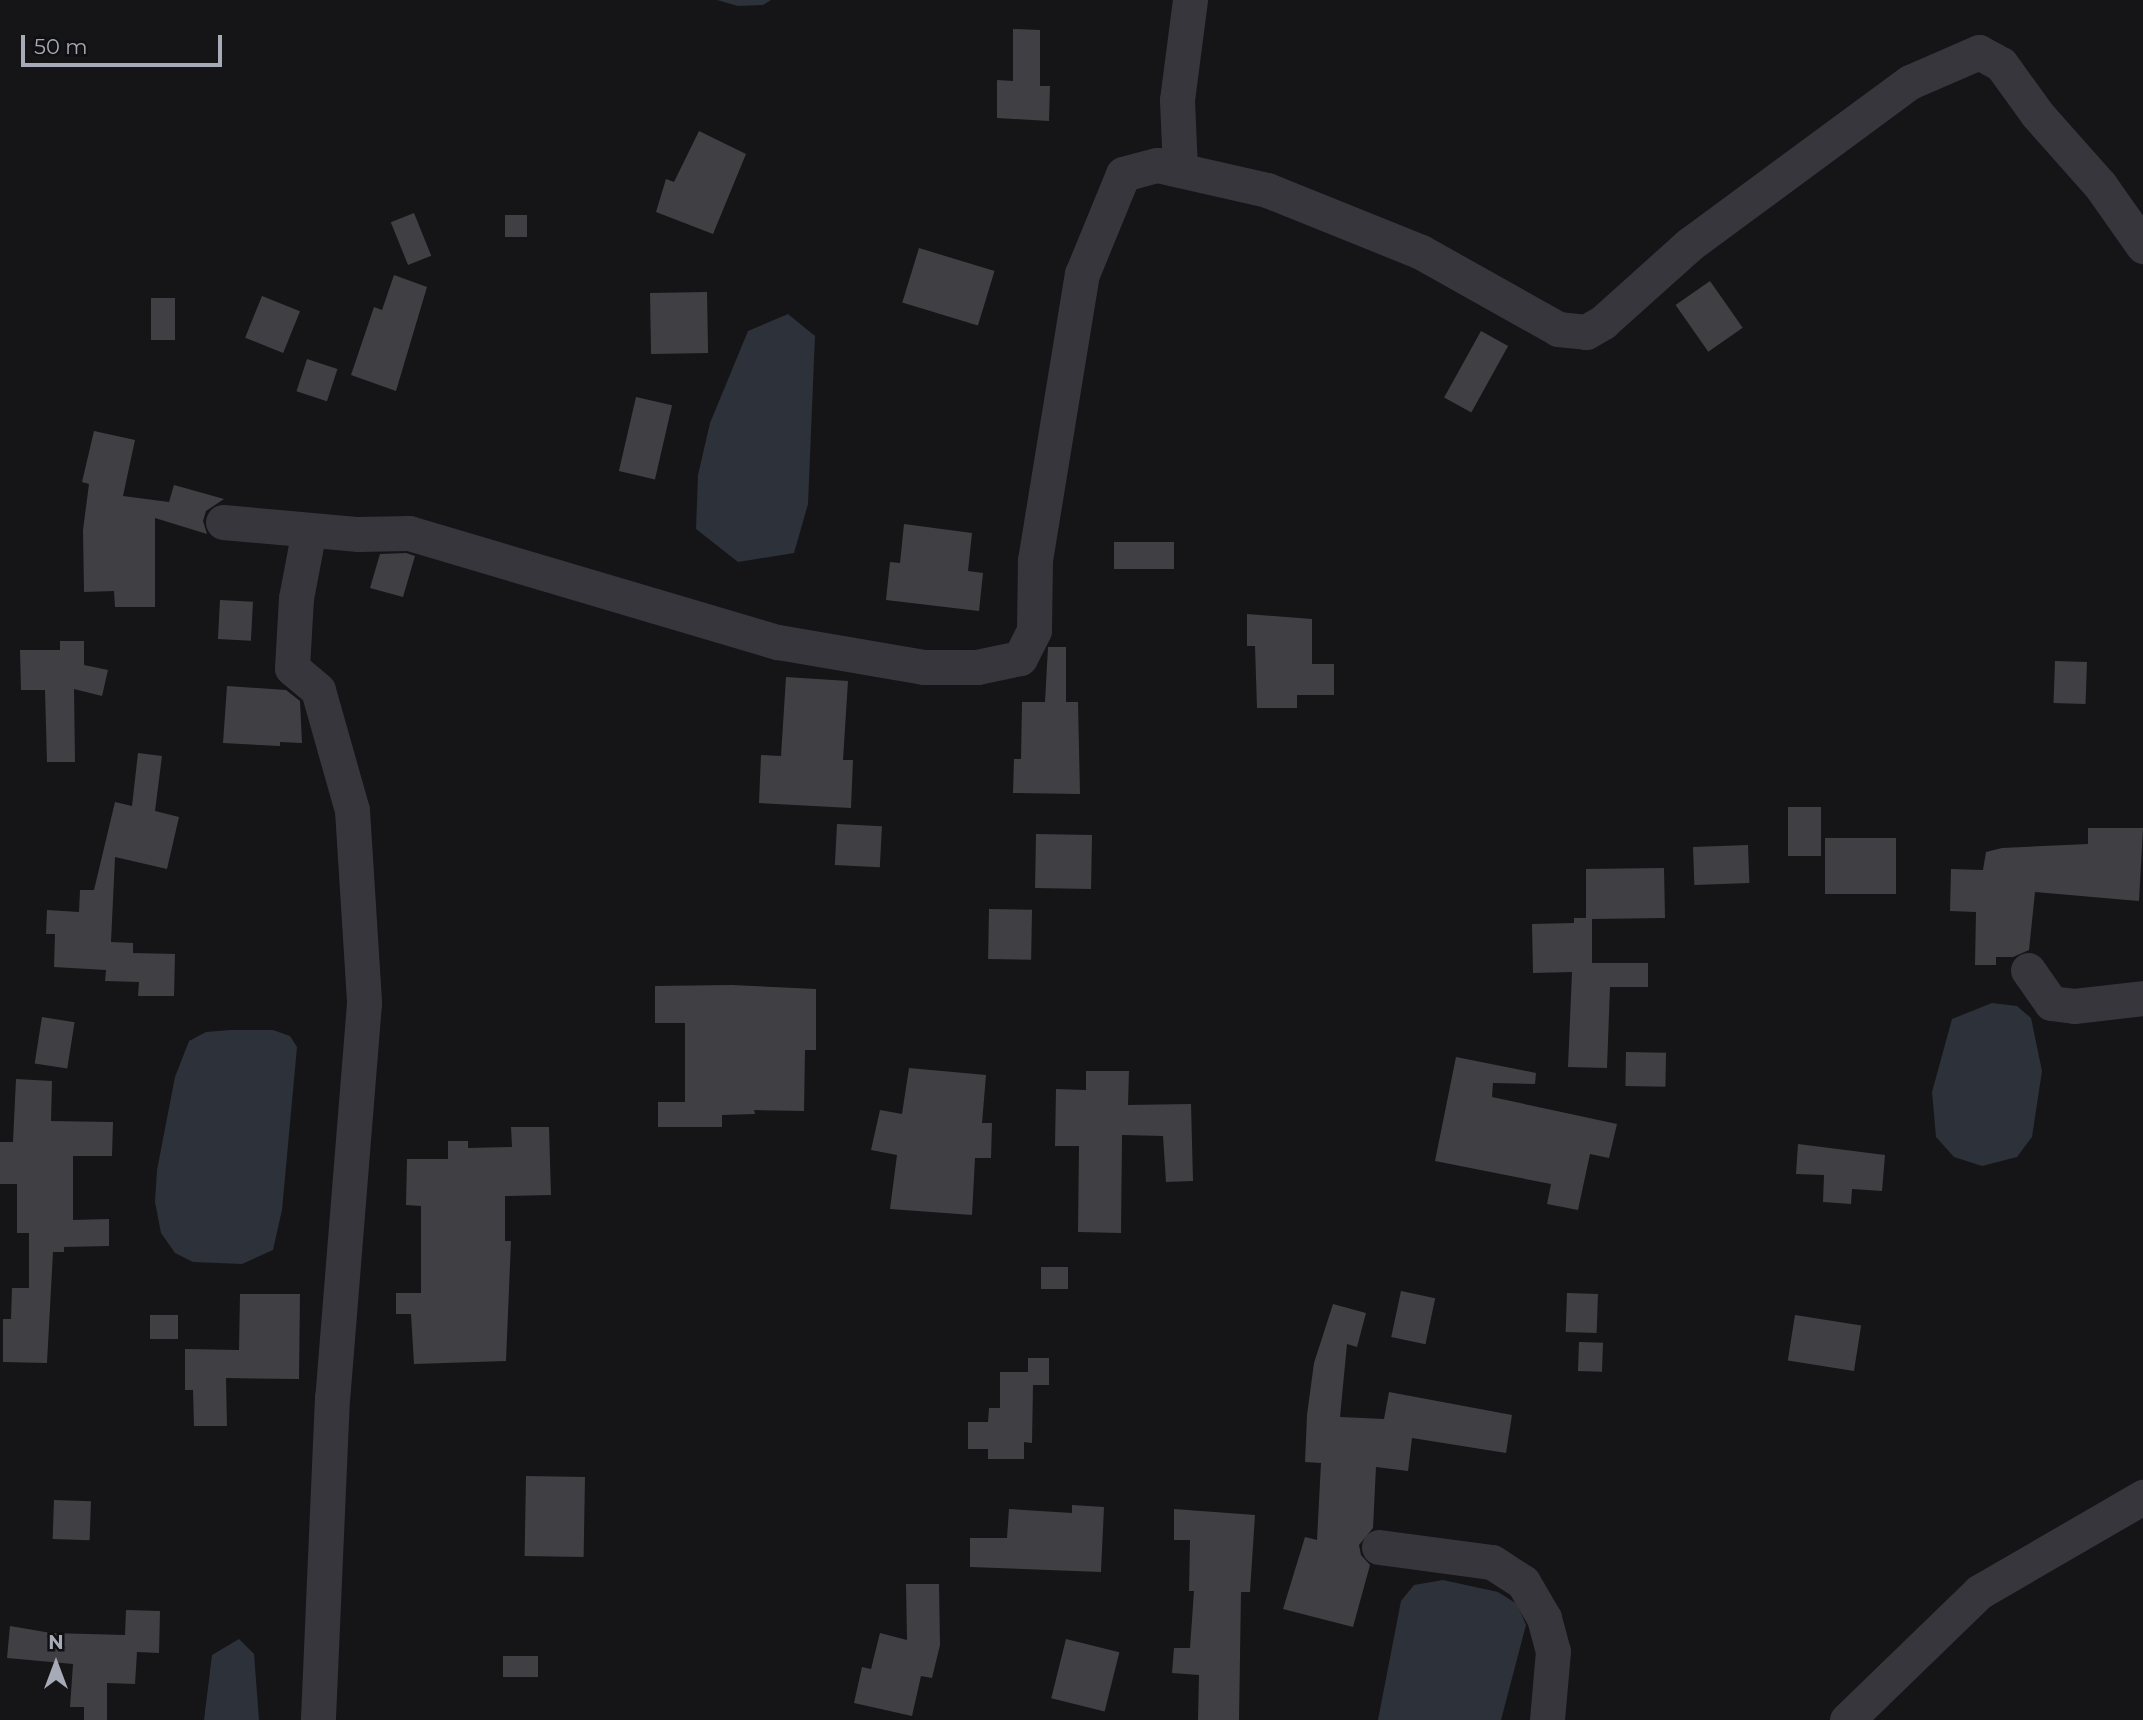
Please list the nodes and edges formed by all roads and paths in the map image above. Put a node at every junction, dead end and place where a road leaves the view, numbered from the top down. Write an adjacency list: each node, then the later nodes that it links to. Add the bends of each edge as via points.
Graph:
1 (1190, 0): 2 (street, via 1177,100)
2 (1180, 169): 3 (street, via 1267,190 1332,215 1422,252 1558,329 1586,332 1604,322 1690,244 1910,82 1979,52 2001,64 2037,114 2100,185); 5 (street, via 1157,165 1123,174 1082,274 1035,559 1034,630 1020,658 977,667 924,667 778,642 409,533)
3 (2143, 246)
4 (223, 522): 5 (street)
5 (309, 530): 10 (street, via 296,598 292,668 318,690 352,810 364,1003 331,1397)
6 (2028, 970): 7 (street, via 2051,1003 2074,1006)
7 (2143, 998)
8 (2143, 1497): 12 (street, via 1979,1592)
9 (1379, 1547): 11 (street, via 1492,1562 1524,1582 1544,1618 1553,1651)
10 (318, 1720)
11 (1547, 1720)
12 (1847, 1720)

